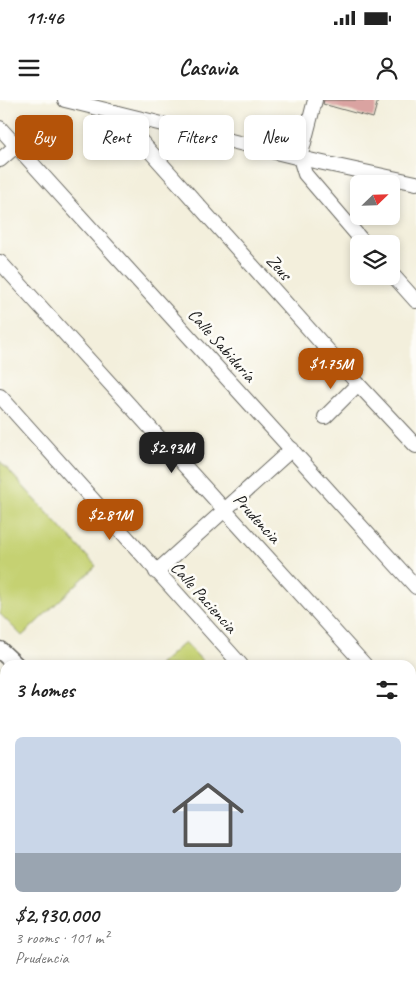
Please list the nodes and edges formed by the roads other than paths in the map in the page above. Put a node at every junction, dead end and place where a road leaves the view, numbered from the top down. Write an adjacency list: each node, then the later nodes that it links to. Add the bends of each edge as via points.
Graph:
1 (65, 100): 3 (street)
2 (315, 100): 5 (street)
3 (115, 112): 6 (street); 18 (street, Zeus)
4 (0, 128): 7 (street, Calle Sabiduría)
5 (306, 135)
6 (244, 144)
7 (15, 145)
8 (15, 147): 10 (street)
9 (306, 159): 13 (street)
10 (0, 160)
11 (29, 160): 22 (street, Calle Sabiduría)
12 (301, 160): 14 (street, via 305,174)
13 (416, 182)
14 (357, 235)
15 (0, 262): 23 (street, Prudencia)
16 (400, 283): 17 (street)
17 (416, 301)
18 (358, 384): 20 (street); 21 (street, Zeus)
19 (0, 396): 24 (street, Calle Paciencia)
20 (325, 416)
21 (416, 446)
22 (292, 449): 23 (street); 25 (street, Calle Sabiduría)
23 (225, 511): 24 (street); 29 (street, Prudencia)
24 (156, 572): 28 (street, Calle Paciencia)
25 (416, 587)
26 (0, 650): 27 (street)
27 (11, 660)
28 (236, 660)
29 (361, 660)

